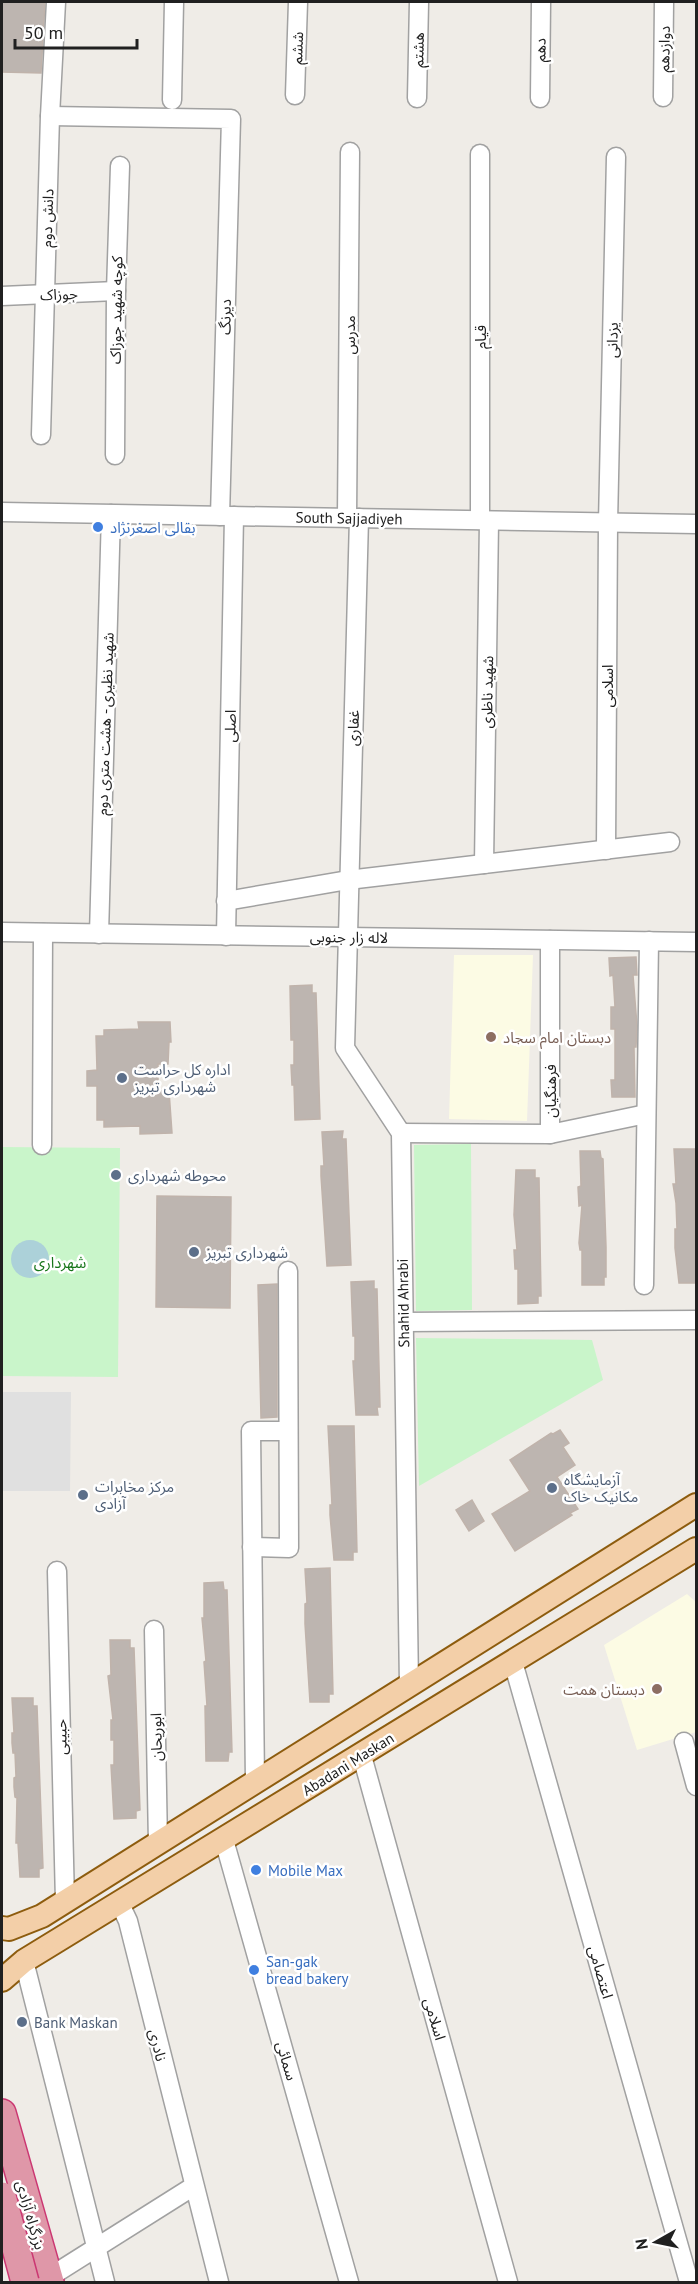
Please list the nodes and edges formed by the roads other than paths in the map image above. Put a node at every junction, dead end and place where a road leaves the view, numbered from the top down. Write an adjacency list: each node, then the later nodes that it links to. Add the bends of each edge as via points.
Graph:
1 (56, 2): 12 (street, دانش دوم)
2 (174, 2): 11 (street)
3 (298, 2): 7 (street, ششم)
4 (419, 2): 9 (street, هشتم)
5 (541, 2): 10 (street, دهم)
6 (664, 2): 8 (street, دوازدهم)
7 (295, 95)
8 (663, 97)
9 (417, 98)
10 (540, 98)
11 (172, 100)
12 (50, 116): 18 (street, دانش دوم); 24 (street, دیرنگ, via 231,119)
13 (350, 152): 25 (street, مدرس)
14 (480, 154): 26 (street, قیام)
15 (616, 157): 27 (street, یزدانی)
16 (120, 166): 17 (street, کوچه شهید جوزاک)
17 (116, 291): 18 (street, جوزاک); 21 (street, کوچه شهید جوزاک)
18 (45, 295): 19 (street, جوزاک); 20 (street, دانش دوم)
19 (2, 296)
20 (41, 435)
21 (115, 455)
22 (2, 512): 23 (street, South Sajjadiyeh)
23 (111, 513): 24 (street, South Sajjadiyeh); 36 (street, شهید نظیری - هشت متری دوم)
24 (227, 516): 25 (street, South Sajjadiyeh); 33 (street, اصلی)
25 (353, 518): 26 (street, South Sajjadiyeh); 32 (street, غفاری)
26 (484, 520): 27 (street, South Sajjadiyeh); 31 (street, شهید ناظری)
27 (608, 523): 28 (street, South Sajjadiyeh); 30 (street, اسلامی)
28 (696, 524)
29 (670, 842): 30 (street)
30 (606, 850): 31 (street)
31 (484, 864): 32 (street)
32 (348, 880): 33 (street); 38 (street, غفاری)
33 (226, 901): 37 (street, اصلی)
34 (2, 932): 35 (street, لاله زار جنوبی)
35 (43, 933): 36 (street, لاله زار جنوبی); 45 (street)
36 (99, 934): 37 (street, لاله زار جنوبی)
37 (226, 936): 38 (street, لاله زار جنوبی)
38 (347, 937): 39 (street, لاله زار جنوبی); 43 (street, via 345,1048)
39 (550, 940): 40 (street, لاله زار جنوبی); 44 (street, فرهنگیان)
40 (649, 941): 41 (street, لاله زار جنوبی); 42 (street)
41 (696, 942)
42 (646, 1114): 44 (street); 47 (street)
43 (401, 1133): 44 (street); 49 (street, Shahid Ahrabi)
44 (550, 1134)
45 (42, 1145)
46 (288, 1271): 50 (street)
47 (644, 1285)
48 (696, 1320): 49 (street)
49 (404, 1322): 57 (street, Shahid Ahrabi)
50 (288, 1431): 52 (street, via 251,1431); 52 (street, via 289,1548)
51 (696, 1505): 57 (main road)
52 (252, 1547): 60 (street)
53 (696, 1549): 56 (main road, Abadani Maskan)
54 (57, 1571): 64 (street, حبیبی)
55 (154, 1630): 63 (street, ابوریحان)
56 (513, 1662): 59 (main road, Abadani Maskan); 80 (street, اعتصامی)
57 (409, 1686): 60 (main road)
58 (684, 1742): 61 (street)
59 (362, 1755): 62 (main road, Abadani Maskan); 79 (street, اسلامی)
60 (255, 1783): 63 (main road)
61 (696, 1786)
62 (224, 1840): 65 (main road, Abadani Maskan); 78 (street, سمائی)
63 (158, 1844): 64 (main road)
64 (65, 1902): 66 (main road, via 42,1917)
65 (120, 1904): 67 (main road, Abadani Maskan); 70 (street, نادری, via 128,1921)
66 (2, 1929)
67 (24, 1961): 68 (main road, Abadani Maskan); 74 (street)
68 (2, 1980)
69 (2, 2113): 73 (highway, بزرگراه آزادی)
70 (194, 2186): 74 (street); 77 (street, نادری)
71 (2, 2196): 75 (highway, bridge)
72 (2, 2218): 73 (highway)
73 (34, 2229): 75 (highway, بزرگراه آزادی)
74 (96, 2248): 75 (street); 76 (street)
75 (41, 2281)
76 (105, 2283)
77 (219, 2283)
78 (349, 2283)
79 (508, 2283)
80 (689, 2283)

